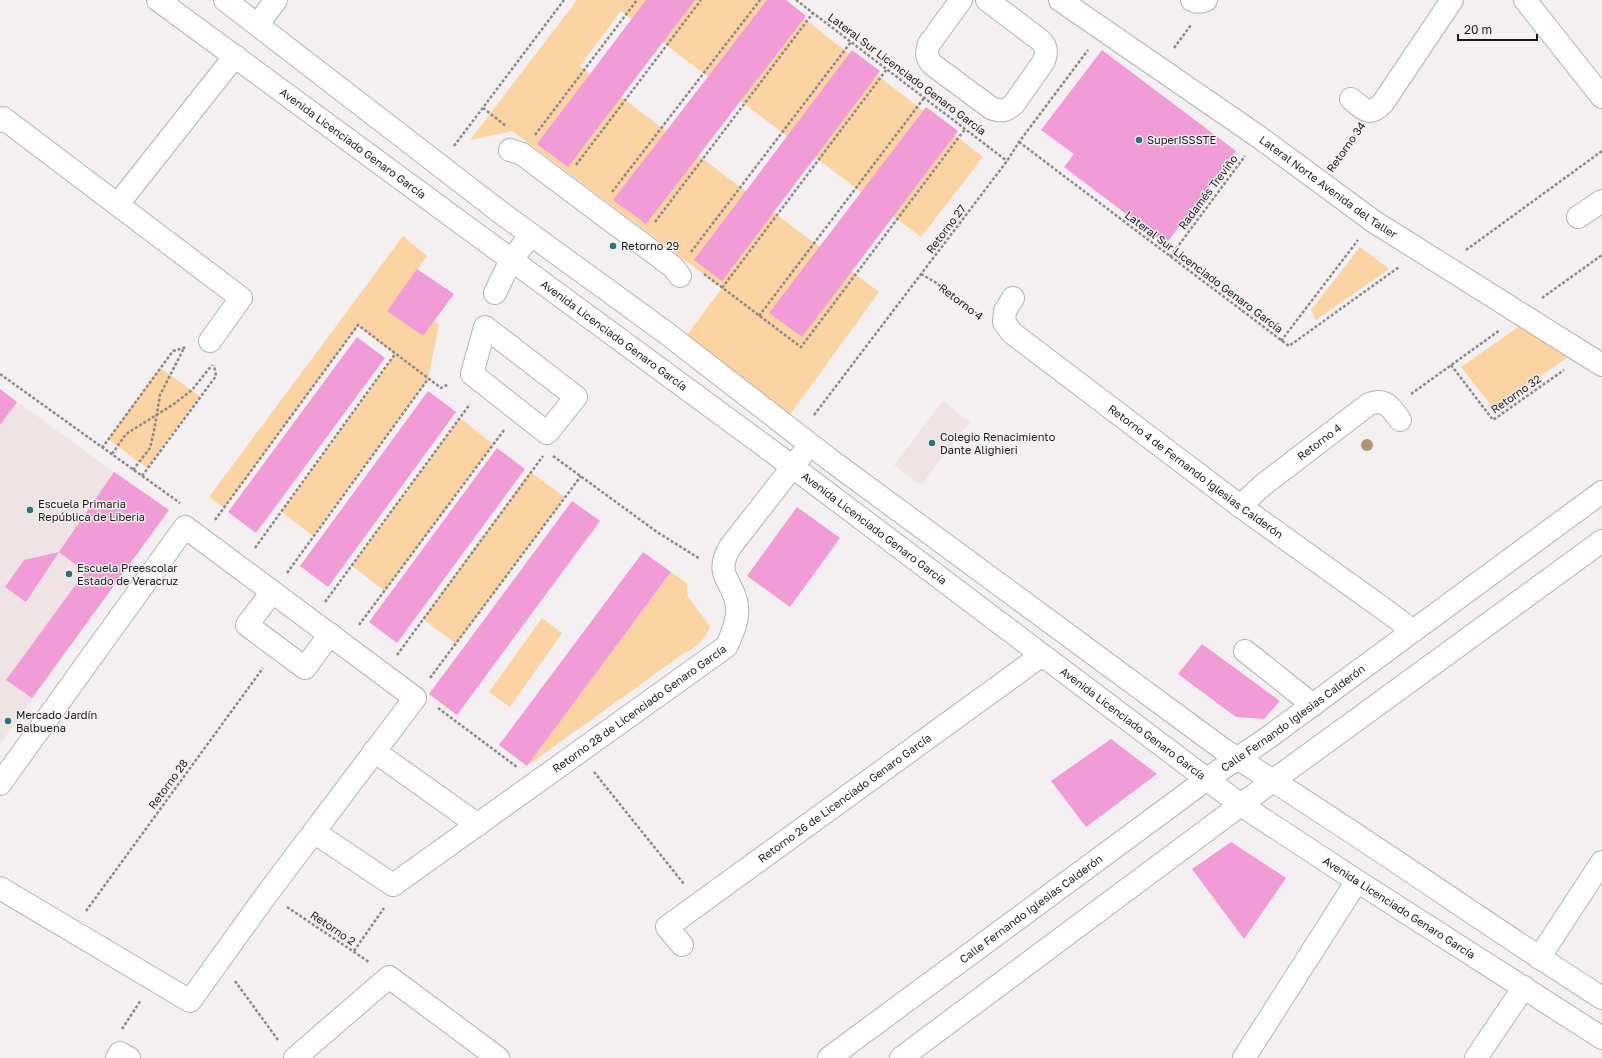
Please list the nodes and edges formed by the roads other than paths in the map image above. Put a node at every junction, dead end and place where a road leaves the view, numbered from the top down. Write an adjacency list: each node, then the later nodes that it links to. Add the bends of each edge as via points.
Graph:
1 (158, 0): 12 (street, Avenida Licenciado Genaro García)
2 (226, 0): 11 (street)
3 (276, 0): 11 (street)
4 (961, 0): 5 (street, via 929,44 926,51 928,59 991,108 1007,110 1044,61 1047,54 1046,46)
5 (987, 0)
6 (1060, 0): 28 (street, Lateral Norte Avenida del Taller, via 1259,137 1373,221)
7 (1192, 0): 8 (street)
8 (1206, 0)
9 (1452, 0): 14 (street, via 1376,110 1364,110)
10 (1525, 0): 13 (street)
11 (258, 24): 15 (street)
12 (235, 56): 18 (street, Avenida Licenciado Genaro García); 20 (street)
13 (1602, 98)
14 (1351, 99)
15 (376, 116): 18 (street); 22 (street)
16 (0, 121): 20 (street, via 2,118)
17 (511, 140): 24 (street, via 522,154 673,267)
18 (353, 142): 23 (street, Avenida Licenciado Genaro García)
19 (1602, 201): 21 (street)
20 (118, 204): 27 (street, via 241,298)
21 (1578, 217)
22 (531, 235): 23 (street); 30 (street, via 665,332)
23 (511, 260): 25 (street); 32 (street, Avenida Licenciado Genaro García)
24 (680, 276)
25 (495, 293)
26 (1013, 298): 34 (street, Retorno 4 de Fernando Iglesias Calderón, via 1005,311 1004,322 1012,333)
27 (210, 341)
28 (1594, 360)
29 (1396, 414): 34 (street, Retorno 4, via 1382,402 1369,404 1263,485)
30 (804, 440): 32 (street); 35 (street)
31 (547, 442): 31 (street, via 576,397 485,327 478,379 518,410)
32 (793, 467): 37 (street, Avenida Licenciado Genaro García); 50 (street, Retorno 28 de Licenciado Genaro García, via 724,558 726,578 738,607 735,626 727,646)
33 (1602, 492): 39 (street, Calle Fernando Iglesias Calderón)
34 (1240, 506): 39 (street, Retorno 4 de Fernando Iglesias Calderón)
35 (925, 529): 37 (street); 45 (street)
36 (1602, 541): 47 (street)
37 (907, 553): 42 (street, Avenida Licenciado Genaro García)
38 (272, 592): 40 (street); 40 (street, via 247,626 305,668); 48 (street, via 193,533)
39 (1413, 631): 43 (street, Calle Fernando Iglesias Calderón)
40 (337, 640): 44 (street, via 415,698)
41 (1245, 651): 43 (street)
42 (1042, 655): 46 (street, Avenida Licenciado Genaro García); 55 (street, Retorno 26 de Licenciado Genaro García, via 667,927)
43 (1313, 705): 45 (street, Calle Fernando Iglesias Calderón)
44 (374, 751): 50 (street); 51 (street)
45 (1238, 759): 46 (street, Calle Fernando Iglesias Calderón); 47 (street)
46 (1207, 779): 49 (street, Avenida Licenciado Genaro García); 62 (street, Calle Fernando Iglesias Calderón)
47 (1274, 780): 49 (street); 56 (street)
48 (0, 784)
49 (1241, 805): 53 (street, Avenida Licenciado Genaro García); 63 (street)
50 (478, 825): 51 (street, Retorno 28 de Licenciado Genaro García, via 393,886)
51 (314, 832): 54 (street, via 190,1001)
52 (1602, 862): 56 (street)
53 (1356, 881): 57 (street, Avenida Licenciado Genaro García); 64 (street)
54 (0, 888)
55 (682, 945)
56 (1539, 958): 58 (street)
57 (1524, 987): 59 (street, Avenida Licenciado Genaro García); 65 (street)
58 (1602, 998)
59 (1602, 1038)
60 (289, 1052): 61 (street, via 389,977)
61 (498, 1058)
62 (829, 1058)
63 (901, 1058)
64 (1244, 1058)
65 (1476, 1058)

